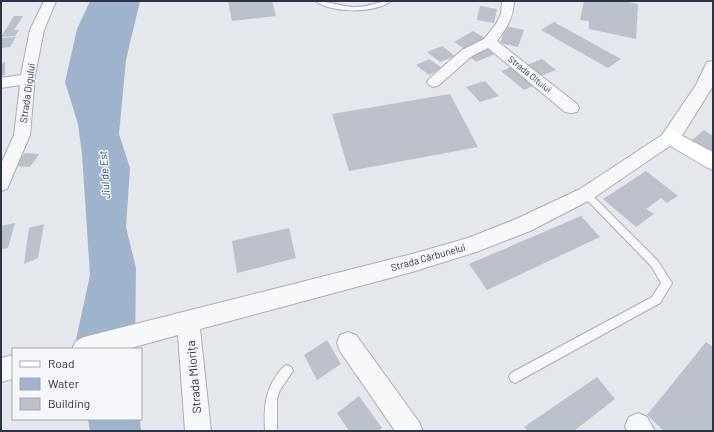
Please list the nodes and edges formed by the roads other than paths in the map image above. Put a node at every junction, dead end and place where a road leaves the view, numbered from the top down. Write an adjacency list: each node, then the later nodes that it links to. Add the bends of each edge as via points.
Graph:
1 (50, 1): 7 (street, Strada Digului, via 37,30)
2 (318, 1): 3 (lane, via 343,8 364,10)
3 (388, 1)
4 (508, 1): 5 (street, via 507,14 502,25)
5 (489, 42): 8 (street, via 467,53); 11 (street, Strada Oltului)
6 (713, 66): 10 (street, Strada Cărbunelui)
7 (28, 78): 9 (street); 13 (street, Strada Digului, via 22,135)
8 (434, 82)
9 (1, 83)
10 (709, 89): 12 (street, Strada Cărbunelui)
11 (571, 108)
12 (671, 137): 14 (main road); 16 (street, Strada Cărbunelui)
13 (6, 161): 15 (street, Strada Digului)
14 (713, 162)
15 (1, 184)
16 (586, 194): 17 (street, Strada Cărbunelui, via 523,225 469,246); 23 (lane, via 655,264 667,283 656,300)
17 (188, 322): 19 (street, Strada Cărbunelui); 24 (street, Strada Miorița)
18 (348, 343): 26 (street)
19 (88, 348)
20 (12, 367): 21 (street)
21 (1, 370)
22 (287, 371): 25 (lane, via 275,386 269,405)
23 (515, 377)
24 (200, 428)
25 (271, 431)
26 (410, 431)

